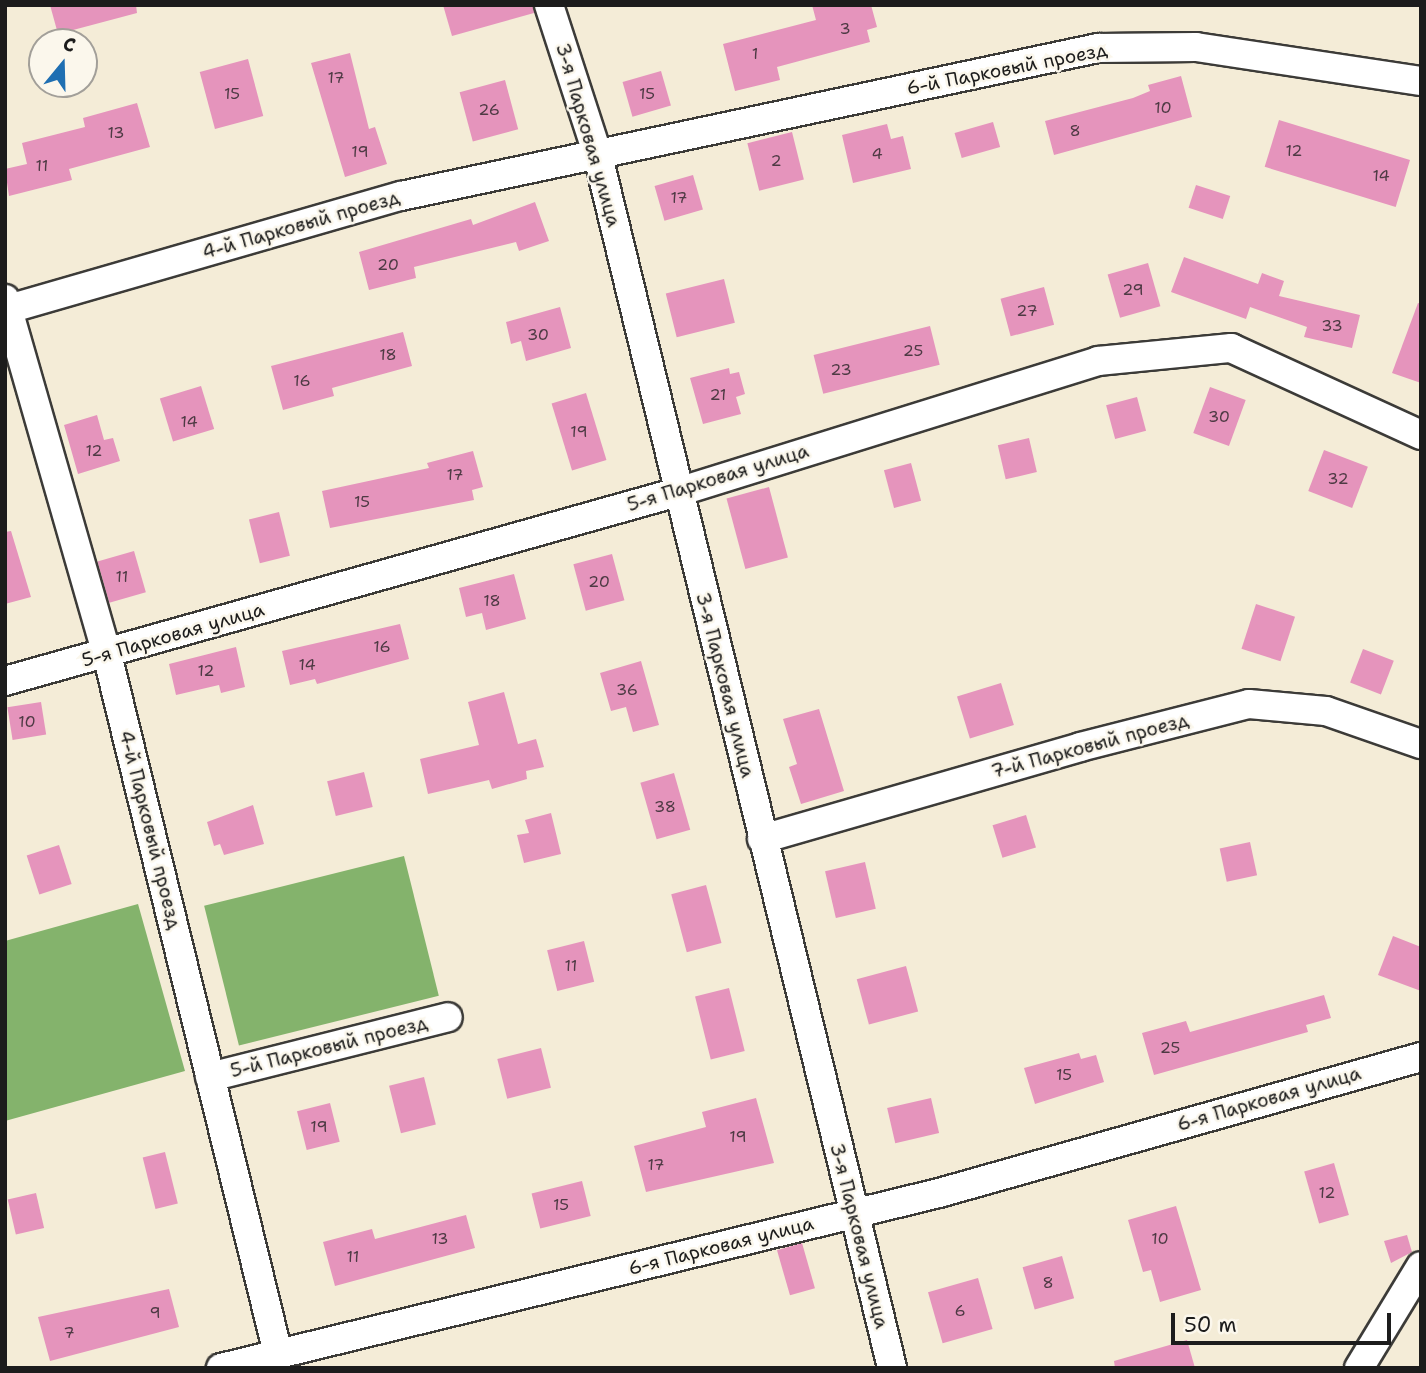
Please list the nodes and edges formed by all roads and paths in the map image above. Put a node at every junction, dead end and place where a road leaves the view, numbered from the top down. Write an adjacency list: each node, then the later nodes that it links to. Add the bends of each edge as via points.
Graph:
1 (549, 5): 3 (street, 3-я Парковая улица)
2 (1421, 81): 3 (street, 6-й Парковый проезд, via 1196,47 1098,48)
3 (597, 156): 4 (street, 4-й Парковый проезд, via 401,196); 6 (street, 3-я Парковая улица)
4 (6, 306): 7 (street, 4-й Парковый проезд)
5 (1421, 435): 6 (street, 5-я Парковая улица, via 1231,348 1098,361)
6 (678, 492): 7 (street, 5-я Парковая улица); 10 (street, 3-я Парковая улица)
7 (107, 653): 8 (street, 5-я Парковая улица); 13 (street, 4-й Парковый проезд)
8 (5, 681)
9 (1421, 744): 10 (street, 7-й Парковый проезд, via 1326,711 1250,704 1080,747)
10 (762, 839): 14 (street, 3-я Парковая улица)
11 (448, 1017): 13 (street, 5-й Парковый проезд)
12 (1421, 1056): 14 (street, 6-я Парковая улица)
13 (210, 1077): 16 (street, 4-й Парковый проезд)
14 (852, 1214): 16 (street, 6-я Парковая улица); 18 (street, 3-я Парковая улица)
15 (1421, 1266): 19 (street)
16 (278, 1354): 17 (street, 6-я Парковая улица)
17 (221, 1368)
18 (892, 1368)
19 (1359, 1368)

